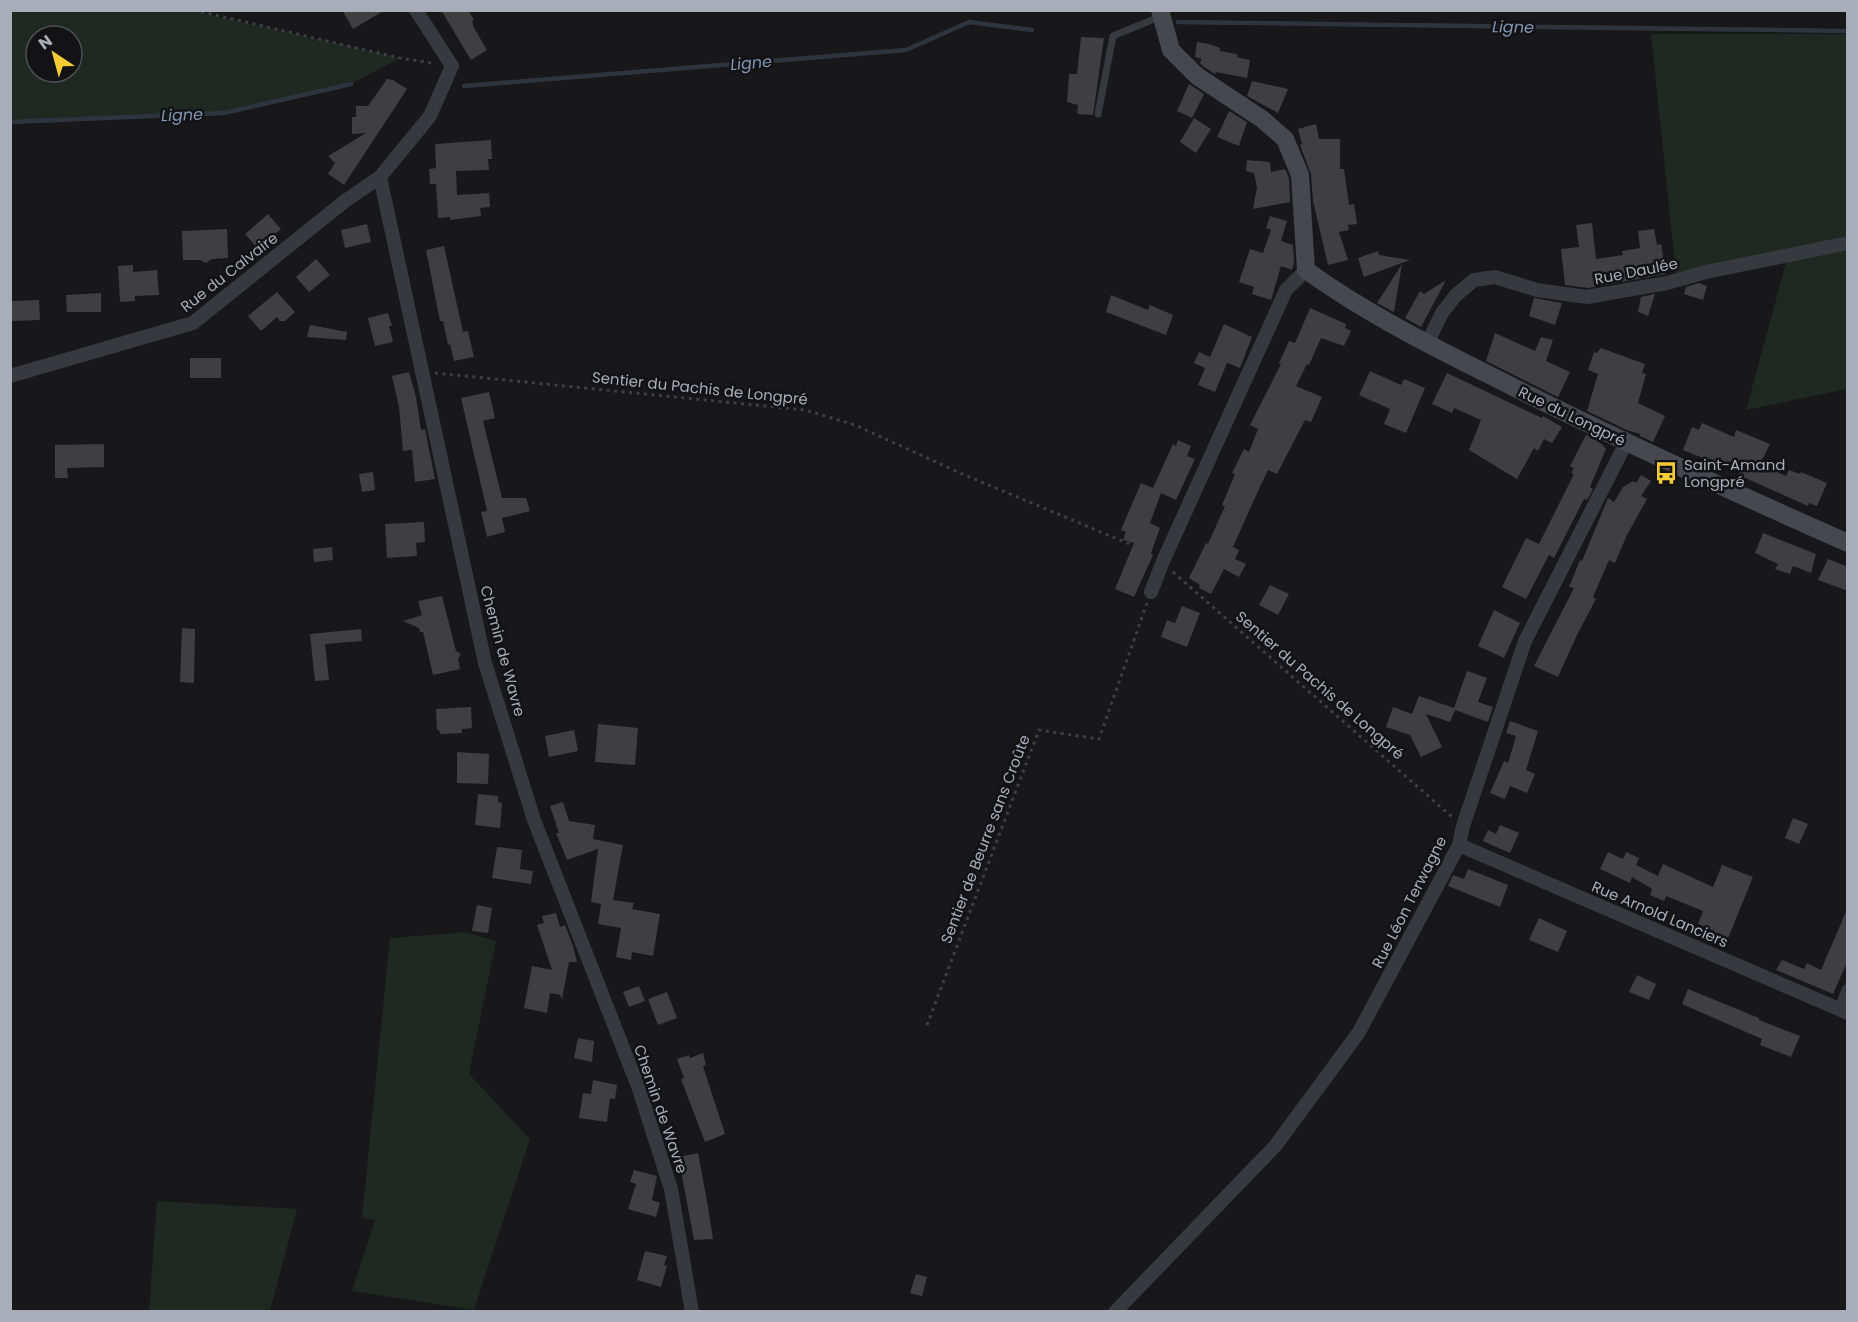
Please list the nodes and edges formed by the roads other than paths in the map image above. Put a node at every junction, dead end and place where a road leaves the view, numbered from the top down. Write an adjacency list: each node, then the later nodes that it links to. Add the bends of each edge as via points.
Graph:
1 (416, 10): 4 (street, via 452,66 430,116)
2 (1161, 13): 3 (lane, via 1113,36); 6 (street, via 1171,50 1197,76 1285,139 1300,175)
3 (1098, 114)
4 (380, 177): 8 (street, Rue du Calvaire, via 194,323); 15 (street, Chemin de Wavre, via 485,663 534,820 639,1089 671,1189)
5 (1848, 243): 7 (street, Rue Daulée, via 1587,297 1537,290 1495,277 1474,280 1442,313)
6 (1306, 270): 7 (street, Rue du Longpré); 11 (street, via 1286,290)
7 (1427, 344): 9 (street, Rue du Longpré)
8 (10, 376)
9 (1626, 443): 10 (street, Rue du Longpré); 12 (street, Rue Léon Terwagne, via 1525,641)
10 (1848, 543)
11 (1151, 592)
12 (1459, 845): 14 (street, Rue Arnold Lanciers); 16 (street, Rue Léon Terwagne, via 1359,1032 1276,1144)
13 (1848, 991): 14 (street)
14 (1844, 1011)
15 (692, 1311)
16 (1115, 1311)

